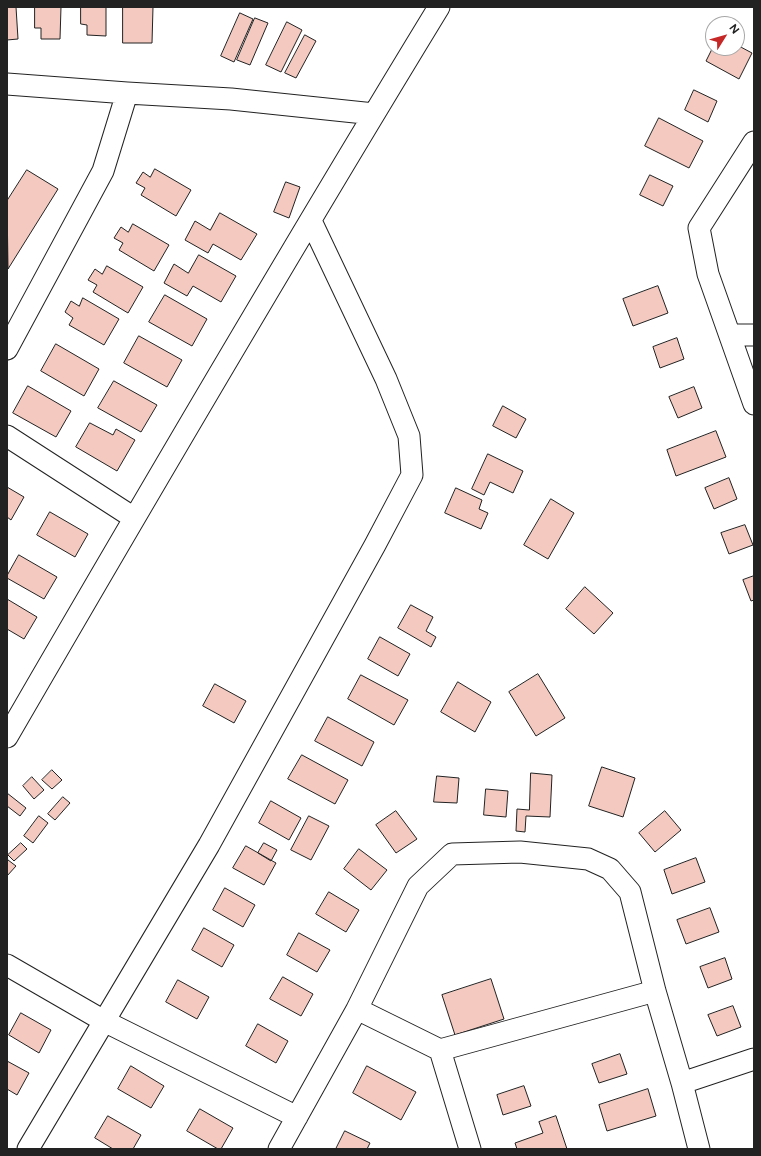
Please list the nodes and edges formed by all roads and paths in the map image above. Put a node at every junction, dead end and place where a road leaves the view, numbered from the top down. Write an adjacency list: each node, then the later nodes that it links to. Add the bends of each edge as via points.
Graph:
1 (439, 7): 4 (street)
2 (7, 84): 3 (street)
3 (127, 93): 4 (street, via 231,99); 9 (street, via 102,171)
4 (374, 114): 6 (street)
5 (754, 142): 7 (street, via 699,228 708,274)
6 (311, 220): 12 (street); 17 (street, via 386,379 409,436 412,475 213,838)
7 (730, 335): 8 (street); 10 (street)
8 (754, 335)
9 (7, 349)
10 (754, 404)
11 (7, 436): 12 (street)
12 (134, 518): 13 (street)
13 (7, 736)
14 (7, 965): 17 (street)
15 (654, 991): 16 (street, via 630,892 610,868 588,859 520,852 452,854 418,886); 18 (street); 20 (street)
16 (357, 1009): 18 (street); 21 (street)
17 (104, 1021): 21 (street); 22 (street)
18 (440, 1050): 24 (street)
19 (754, 1059): 20 (street)
20 (682, 1083): 25 (street)
21 (297, 1117): 23 (street)
22 (28, 1149)
23 (279, 1149)
24 (470, 1149)
25 (699, 1149)

